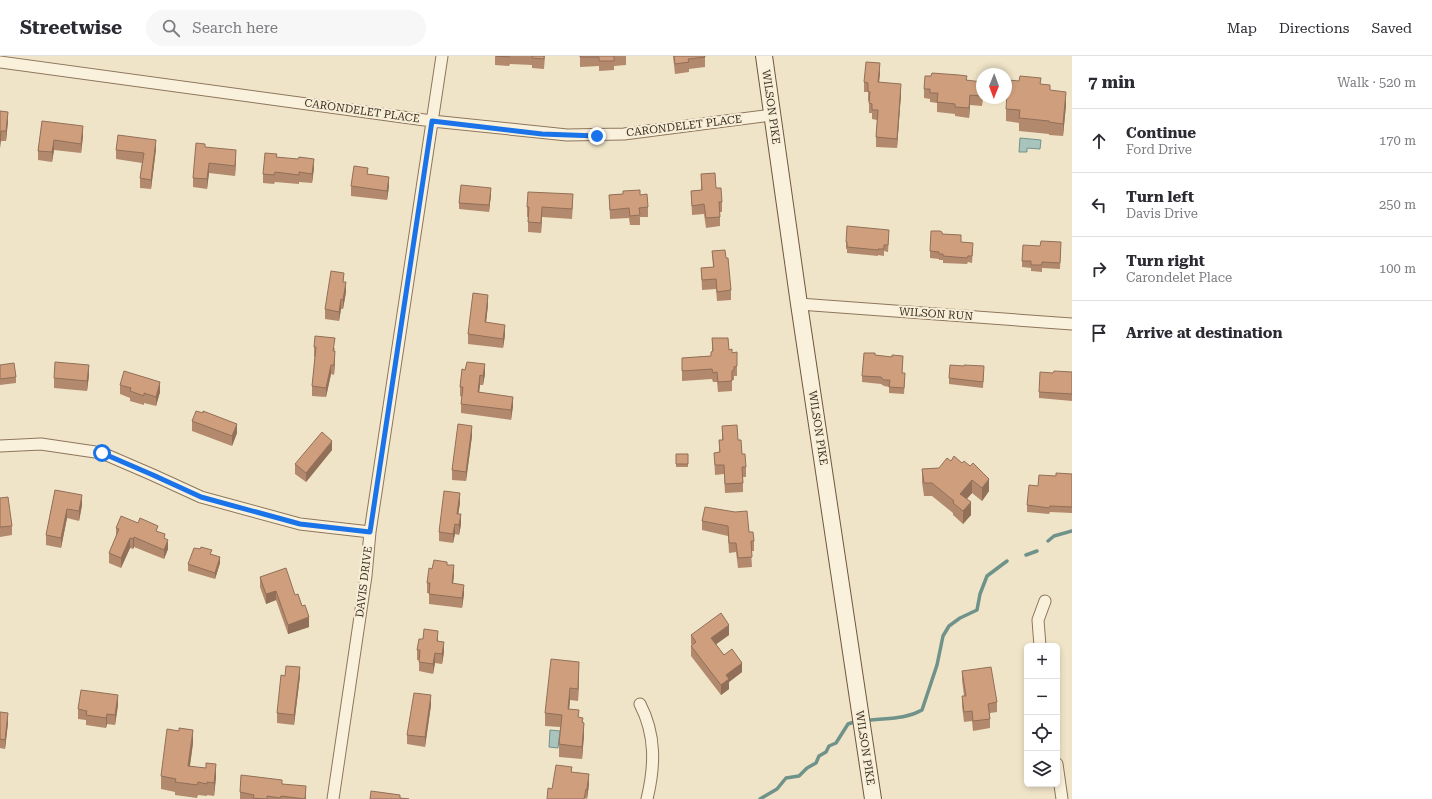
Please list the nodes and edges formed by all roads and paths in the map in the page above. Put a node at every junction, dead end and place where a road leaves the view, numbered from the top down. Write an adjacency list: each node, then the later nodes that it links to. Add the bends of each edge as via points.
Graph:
1 (442, 56): 5 (street, DAVIS DRIVE)
2 (764, 56): 4 (main road, WILSON PIKE)
3 (0, 62): 5 (street, CARONDELET PLACE)
4 (772, 115): 5 (street, CARONDELET PLACE, via 595,136 542,134); 6 (main road, WILSON PIKE)
5 (432, 121): 9 (street, DAVIS DRIVE)
6 (799, 304): 7 (street, WILSON RUN); 16 (main road, WILSON PIKE)
7 (1072, 324)
8 (0, 446): 9 (street, via 41,444 102,453 201,497 300,524)
9 (370, 532): 14 (street, DAVIS DRIVE, via 366,576)
10 (1044, 601): 11 (street, via 1038,620)
11 (1040, 643)
12 (640, 704): 15 (street, via 653,742 652,773)
13 (1060, 785): 17 (street)
14 (333, 799)
15 (647, 799)
16 (873, 799)
17 (1062, 799)

